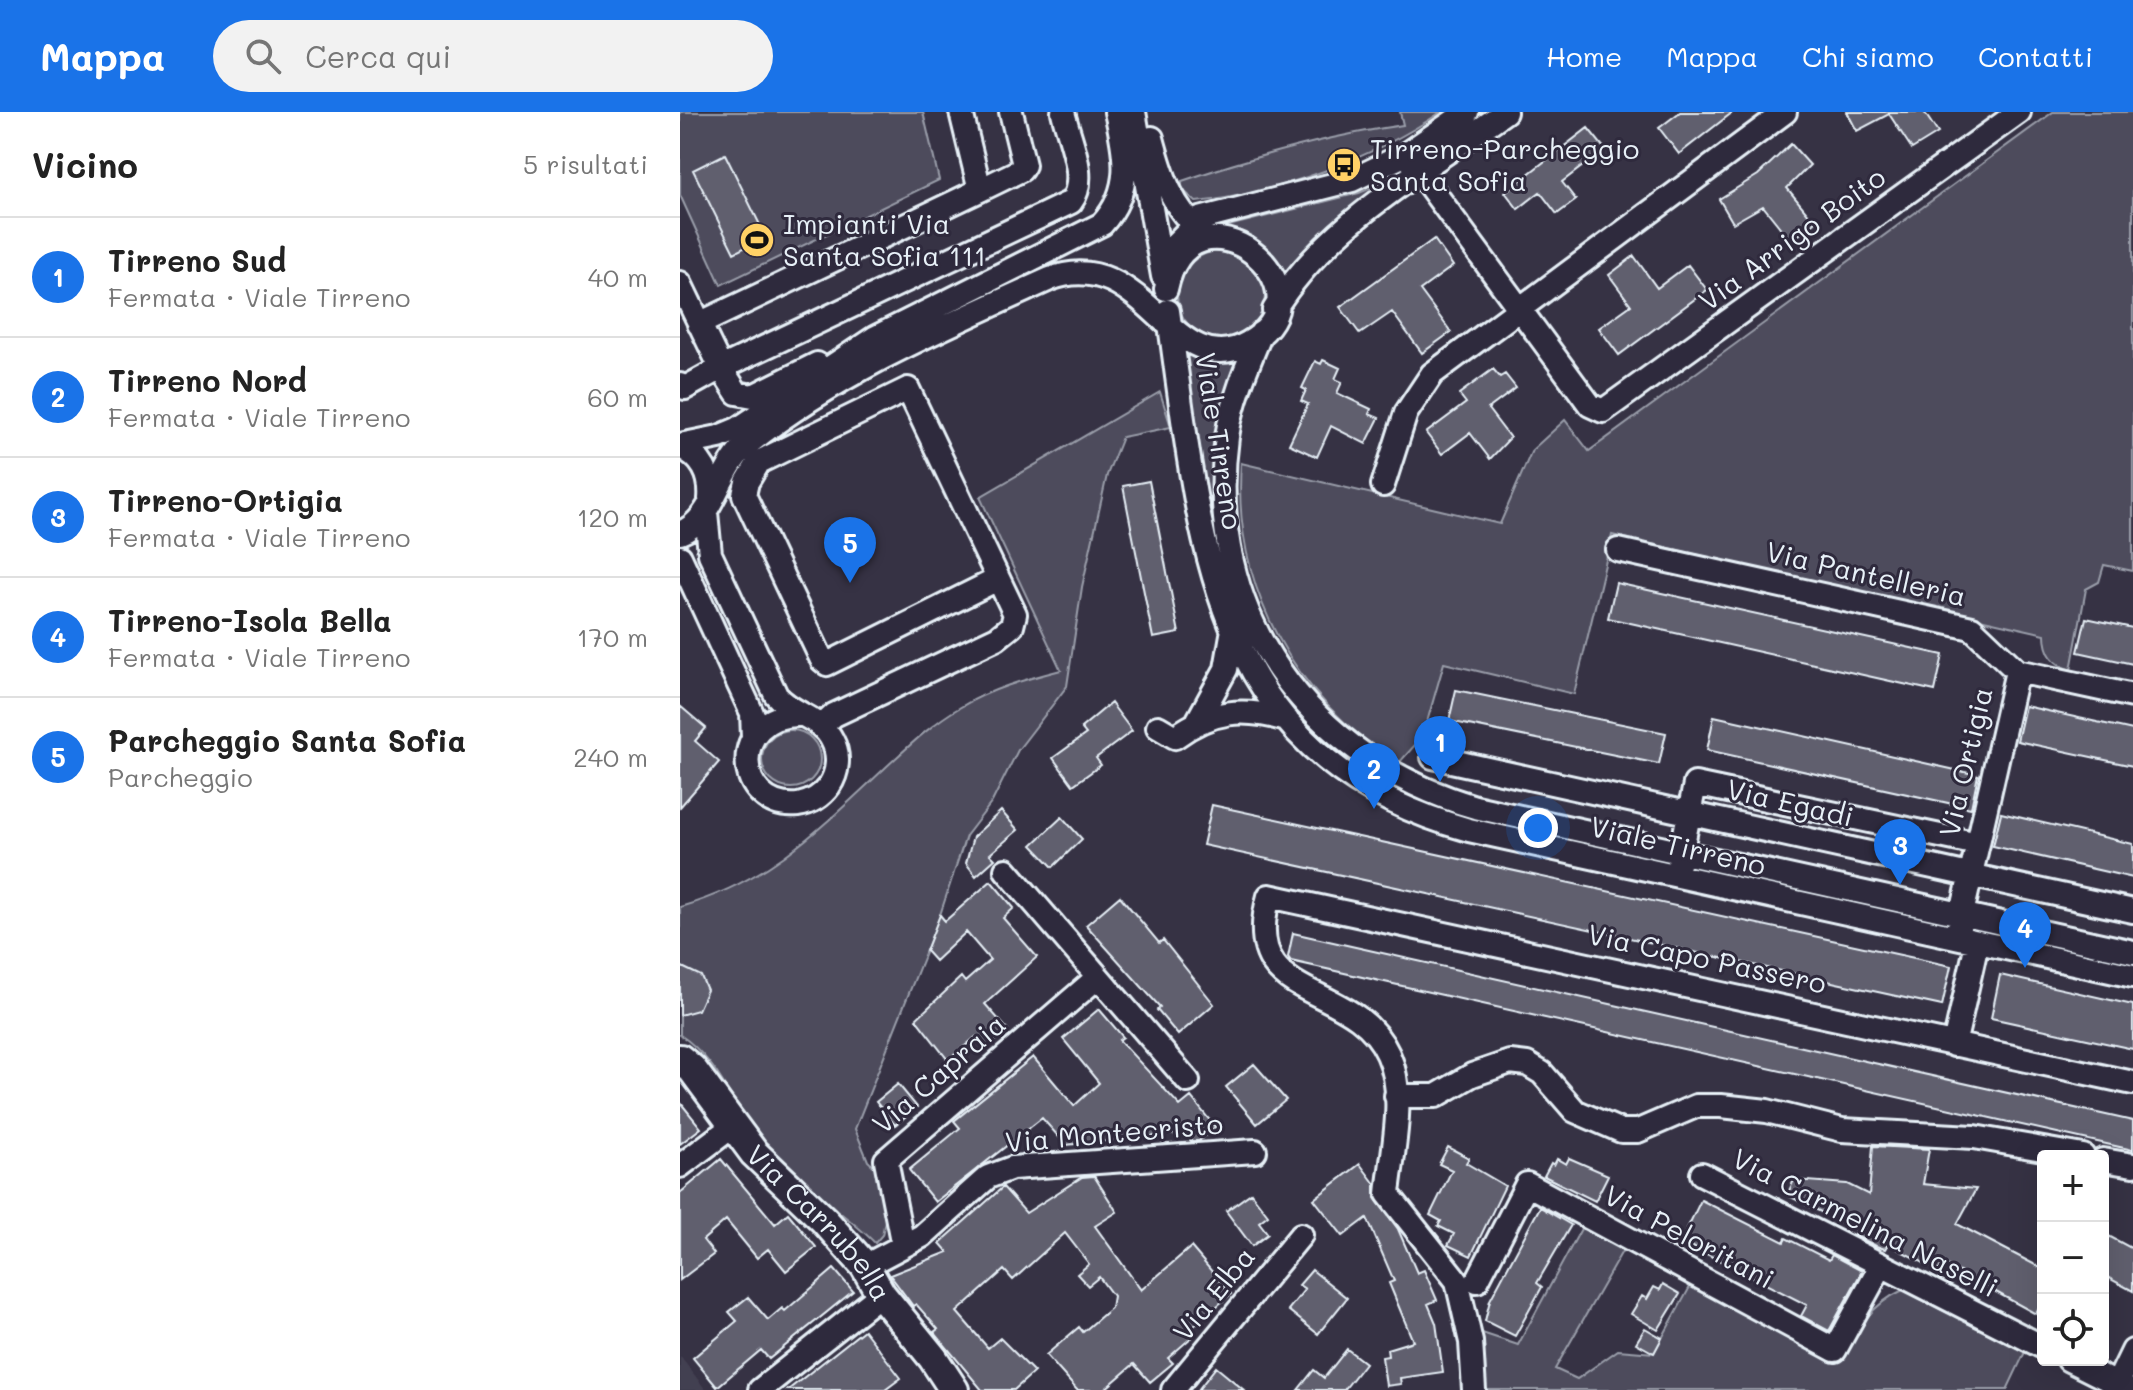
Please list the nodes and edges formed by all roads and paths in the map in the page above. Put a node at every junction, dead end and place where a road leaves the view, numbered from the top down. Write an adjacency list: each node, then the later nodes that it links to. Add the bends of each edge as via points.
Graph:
1 (961, 112): 13 (street)
2 (1011, 112): 13 (street, via 1024,165)
3 (1063, 112): 23 (street, via 1079,176 1071,202)
4 (1116, 112): 22 (street, via 1125,150 1125,181 1116,209 1102,224)
5 (1134, 112): 18 (street)
6 (1144, 112): 14 (street, via 1166,187)
7 (1467, 112): 11 (street)
8 (1505, 112): 12 (street)
9 (1785, 112): 17 (street)
10 (2019, 112): 17 (street, Via Arrigo Boito, via 1606,409 1598,411)
11 (1406, 154): 12 (street); 14 (street, via 1352,180)
12 (1420, 174): 17 (street); 19 (street, via 1324,248)
13 (980, 190): 20 (street)
14 (1191, 224): 15 (street); 18 (street, Viale Tirreno, via 1174,245)
15 (1217, 240): 18 (street, via 1183,254); 19 (street, via 1239,243 1264,261 1276,290)
16 (680, 283): 20 (street)
17 (1518, 308): 26 (street, via 1449,358 1416,394)
18 (1169, 310): 21 (street, via 1220,350 1243,346); 27 (street, via 1112,279 1077,271 1050,279 888,352 747,444); 33 (street, Viale Tirreno, via 1206,554)
19 (1274, 312): 21 (street)
20 (699, 324): 23 (street)
21 (1261, 333): 32 (street, Viale Tirreno, via 1238,393 1225,459 1228,549)
22 (876, 337): 23 (street, via 753,396 744,397 731,388); 25 (street, via 738,429)
23 (721, 368): 24 (street, via 685,388)
24 (680, 385)
25 (680, 446): 27 (street, via 704,466 711,488)
26 (1383, 485)
27 (708, 506): 28 (street, via 698,522); 36 (street, via 710,554 776,695)
28 (680, 533)
29 (1618, 550): 34 (street, Via Pantelleria, via 1972,628)
30 (680, 557): 41 (street, via 752,713)
31 (998, 579): 31 (street, via 827,664 754,518 744,495 747,482 759,462 908,389); 39 (street, via 1015,614 1012,626 997,638 834,715)
32 (1248, 612): 33 (street); 45 (street, Viale Tirreno, via 1283,676 1317,718 1395,776 1475,807)
33 (1230, 628): 37 (street, via 1226,669); 38 (street, Viale Tirreno, via 1268,697)
34 (2017, 671): 35 (street); 44 (street, Via Ortigia)
35 (2133, 696)
36 (799, 715): 39 (street); 41 (street, via 777,717)
37 (1198, 720): 38 (street, via 1240,710); 40 (street, via 1175,737)
38 (1287, 720): 48 (street, Viale Tirreno, via 1351,777 1428,817)
39 (822, 726): 41 (street, via 837,751 837,764 826,790 802,804 775,802 753,784 747,759)
40 (1158, 727)
41 (753, 737)
42 (1433, 757): 43 (street, Via Egadi)
43 (1690, 811): 44 (street, via 1695,784); 45 (street); 47 (street, Via Egadi)
44 (1978, 844): 47 (street, Via Ortigia)
45 (1681, 852): 48 (street); 50 (street, Viale Tirreno)
46 (1006, 870): 54 (street)
47 (1971, 876): 49 (street, Via Egadi); 50 (street, Via Ortigia)
48 (1676, 877): 51 (street, Viale Tirreno)
49 (2133, 911)
50 (1963, 913): 51 (street, Via Ortigia); 52 (street, Viale Tirreno)
51 (1967, 940): 53 (street, Viale Tirreno); 55 (street, Via Ortigia)
52 (2133, 952)
53 (2133, 976)
54 (1098, 977): 57 (street); 68 (street, Via Capraia, via 886,1160)
55 (1954, 1045): 58 (street, Via Capo Passero); 59 (street, Via Capo Passero, via 1269,896 1261,923 1267,953 1299,986 1367,1022 1390,1058)
56 (680, 1059): 60 (main road, Via Carrubella)
57 (1188, 1081)
58 (2133, 1083)
59 (1396, 1096): 61 (street, via 1436,1096 1472,1075 1510,1062 1542,1073 1575,1111 1621,1131 1638,1131 1696,1106 1721,1106 1767,1111 1842,1130 1974,1137); 80 (street, via 1388,1194 1457,1281 1471,1342)
60 (733, 1126): 65 (street); 69 (main road, Via Carrubella)
61 (2049, 1150)
62 (1255, 1151): 68 (street, Via Montecristo, via 1012,1168 988,1177 922,1236)
63 (2109, 1161): 64 (street)
64 (2133, 1165)
65 (680, 1166)
66 (1702, 1174): 70 (street, Via Carmelina Naselli)
67 (1301, 1235): 79 (street, Via Elba)
68 (903, 1246): 69 (street, Via Montecristo)
69 (865, 1266): 72 (main road, Via Carrubella)
70 (1881, 1266): 71 (street, Via Peloritani, via 1835,1350 1527,1184); 73 (street, Via Carmelina Naselli)
71 (1477, 1281)
72 (881, 1294): 77 (street); 78 (main road, Via Carrubella)
73 (2037, 1344)
74 (2133, 1351): 76 (street)
75 (2081, 1366): 76 (street)
76 (2123, 1387)
77 (760, 1390)
78 (954, 1390)
79 (1173, 1390)
80 (1474, 1390)

